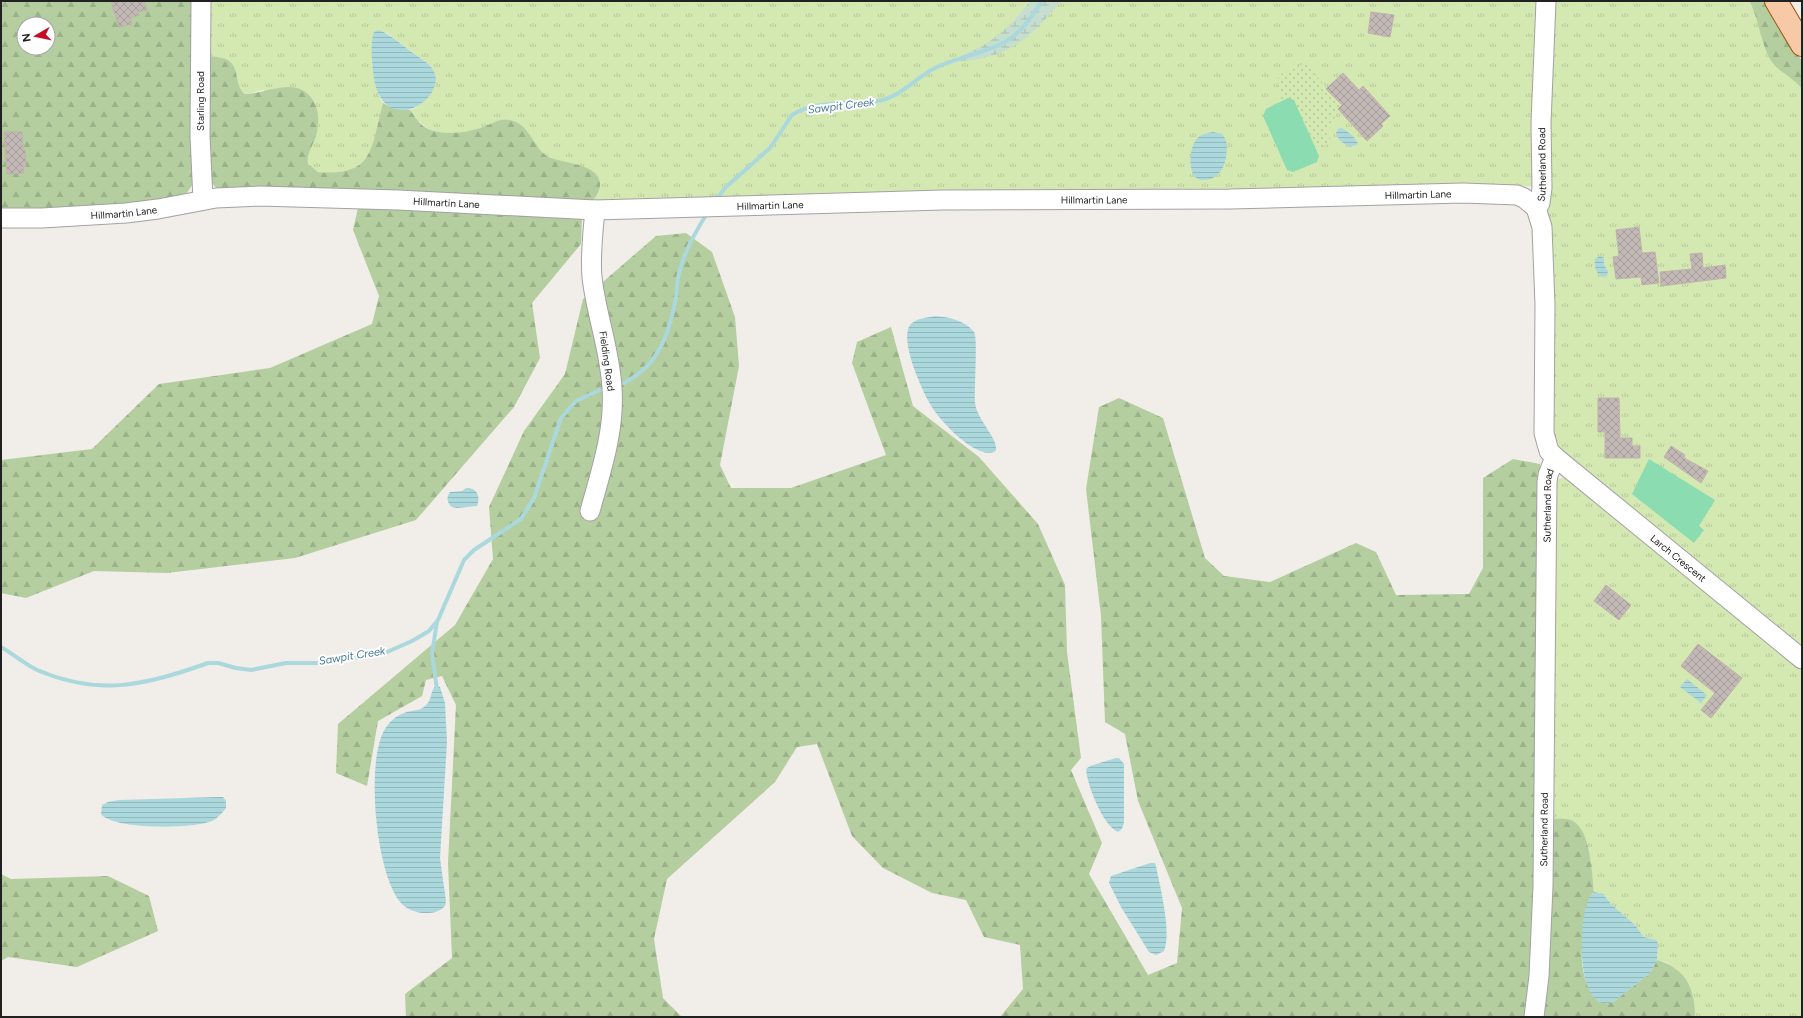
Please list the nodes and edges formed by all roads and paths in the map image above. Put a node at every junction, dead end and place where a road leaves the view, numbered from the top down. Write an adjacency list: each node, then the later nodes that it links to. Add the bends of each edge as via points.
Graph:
1 (201, 1): 5 (street, Starling Road)
2 (1546, 1): 6 (street, Sutherland Road, via 1541,123 1542,188 1540,203)
3 (1776, 1): 4 (main road)
4 (1802, 45)
5 (202, 200): 7 (street, Hillmartin Lane, via 228,197 290,197); 8 (street, Hillmartin Lane, via 126,213)
6 (1536, 208): 7 (street, Hillmartin Lane, via 1517,195 1463,193 1230,199 950,200); 9 (street, Sutherland Road, via 1541,219 1543,240 1544,433 1549,451)
7 (595, 210): 10 (street, Fielding Road, via 592,277 609,356 612,406 610,431)
8 (1, 218)
9 (1555, 458): 11 (street, Larch Crescent); 12 (street, Sutherland Road, via 1547,482 1542,893 1539,976)
10 (590, 511)
11 (1802, 659)
12 (1534, 1017)

